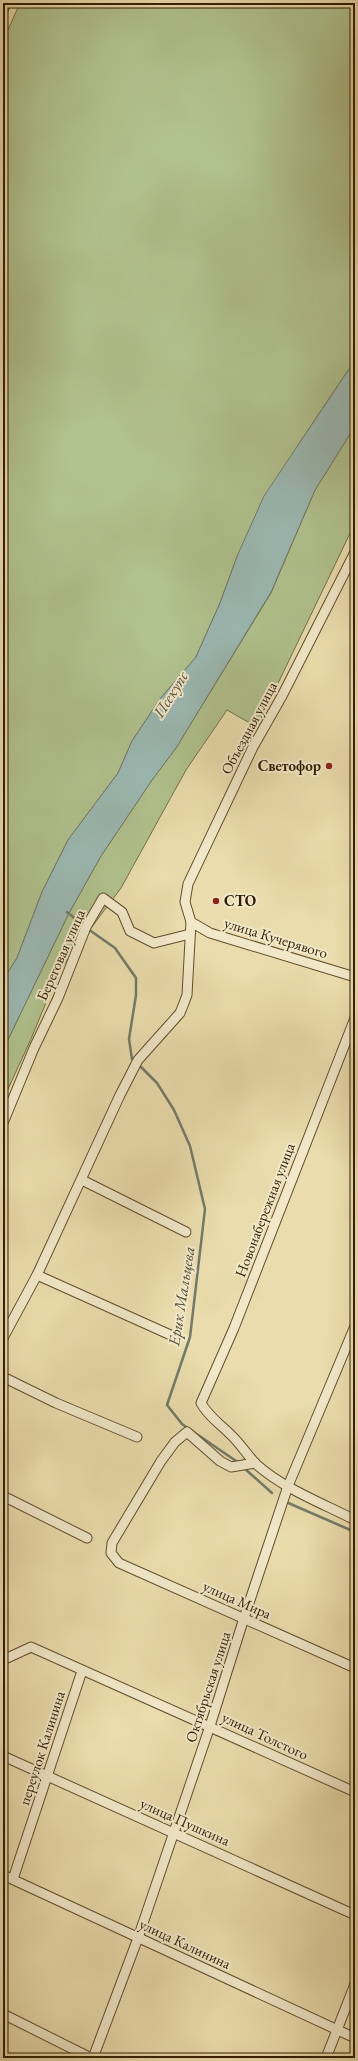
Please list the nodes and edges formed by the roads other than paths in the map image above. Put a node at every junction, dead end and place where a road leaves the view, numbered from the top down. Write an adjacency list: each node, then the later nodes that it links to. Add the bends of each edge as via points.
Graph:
1 (6, 3): 2 (street)
2 (3, 10)
3 (355, 552): 4 (street, Объездная улица, via 282,696 253,747 188,884 185,902)
4 (192, 922): 5 (street); 6 (street, улица Кучерявого, via 210,933)
5 (190, 934): 8 (street, Береговая улица, via 154,943 130,931 122,912 103,898 86,927); 9 (street, via 187,995 180,1013 138,1060)
6 (355, 977)
7 (355, 1018): 17 (street, Новонабережная улица, via 234,1328 201,1403)
8 (3, 1123)
9 (82, 1180): 10 (street); 11 (street)
10 (186, 1232)
11 (37, 1275): 13 (street); 14 (street)
12 (355, 1326): 18 (street, Октябрьская улица)
13 (175, 1337)
14 (3, 1338)
15 (3, 1377): 16 (street, via 56,1403)
16 (137, 1437)
17 (255, 1463): 18 (street); 22 (street, улица Мира, via 231,1467 220,1461 187,1432 175,1442 161,1461 112,1543 111,1553 119,1563)
18 (288, 1486): 20 (street); 22 (street, Октябрьская улица)
19 (3, 1496): 21 (street)
20 (355, 1520)
21 (87, 1538)
22 (244, 1618): 24 (street, улица Мира); 26 (street, Октябрьская улица)
23 (3, 1660): 25 (street, улица Толстого, via 31,1647)
24 (355, 1668)
25 (82, 1671): 26 (street, улица Толстого); 28 (street, переулок Калинина)
26 (210, 1726): 29 (street, улица Толстого); 30 (street, Октябрьская улица)
27 (3, 1756): 28 (street, улица Пушкина)
28 (47, 1776): 30 (street, улица Пушкина); 32 (street, переулок Калинина)
29 (355, 1792)
30 (174, 1832): 33 (street, улица Пушкина); 34 (street, Октябрьская улица)
31 (3, 1875): 32 (street, улица Калинина)
32 (13, 1879): 34 (street, улица Калинина)
33 (355, 1915)
34 (138, 1938): 37 (street, улица Калинина); 39 (street, Октябрьская улица)
35 (355, 1984): 37 (street)
36 (3, 2014): 39 (street)
37 (337, 2030): 38 (street, улица Калинина); 40 (street)
38 (355, 2038)
39 (92, 2058)
40 (326, 2058)

